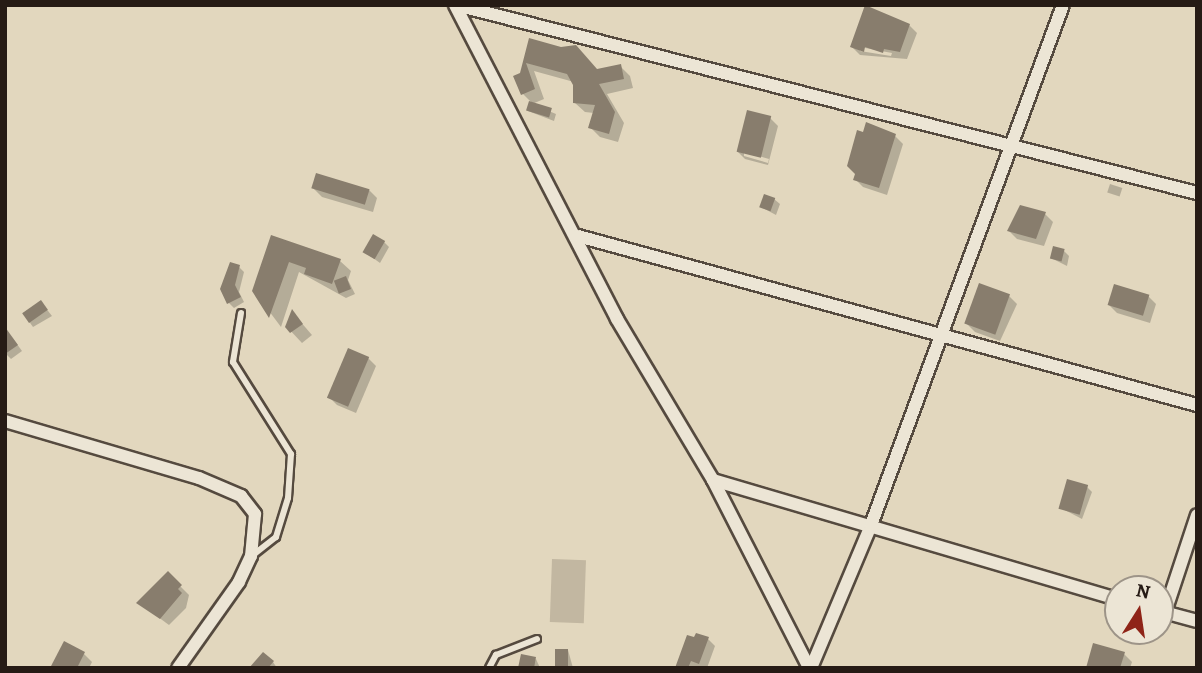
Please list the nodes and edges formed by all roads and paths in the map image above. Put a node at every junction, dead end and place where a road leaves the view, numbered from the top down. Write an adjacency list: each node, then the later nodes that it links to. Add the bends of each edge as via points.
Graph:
1 (455, 5): 3 (street); 5 (street)
2 (1063, 5): 3 (street)
3 (1011, 145): 4 (street); 7 (street)
4 (1197, 193)
5 (578, 236): 7 (street); 10 (street, via 617,318)
6 (242, 313): 13 (lane, via 233,362 291,454 288,498 276,537)
7 (944, 334): 8 (street); 12 (street)
8 (1197, 405)
9 (5, 421): 13 (street, via 199,478 241,496 255,514)
10 (713, 480): 12 (street); 21 (street)
11 (1197, 515): 14 (street)
12 (871, 525): 15 (street); 21 (street)
13 (251, 556): 19 (street, via 239,582)
14 (1174, 579)
15 (1104, 594)
16 (1174, 615): 17 (street)
17 (1197, 621)
18 (537, 639): 20 (lane, via 496,655)
19 (178, 668)
20 (489, 668)
21 (810, 668)

